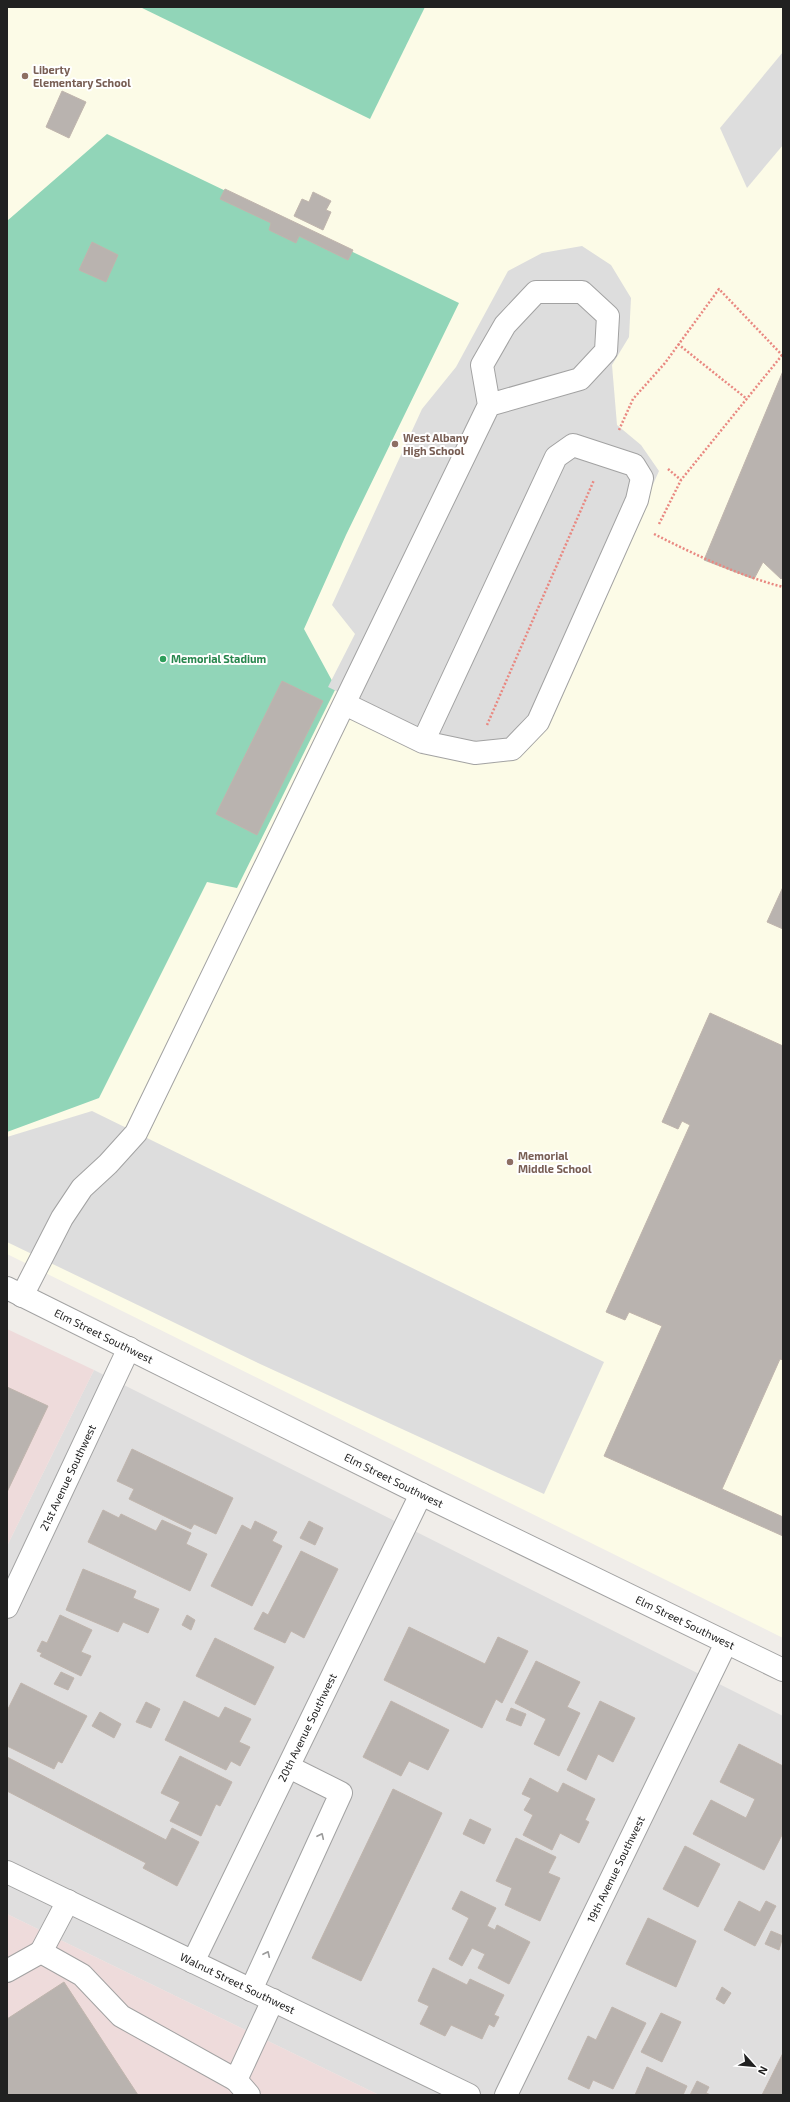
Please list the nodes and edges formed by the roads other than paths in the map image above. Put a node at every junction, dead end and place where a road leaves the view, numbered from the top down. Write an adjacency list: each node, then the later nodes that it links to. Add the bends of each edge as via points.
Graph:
1 (490, 405): 1 (street, via 580,379 606,351 608,316 582,292 536,292 505,325 482,365); 2 (street)
2 (345, 704): 3 (street); 4 (street, via 136,1133 82,1188)
3 (424, 742): 3 (street, via 556,457 573,445 634,465 642,478 637,500 538,722 512,749 475,753)
4 (14, 1292): 5 (street, Elm Street Southwest)
5 (129, 1348): 6 (street, Elm Street Southwest); 7 (street, 21st Avenue Southwest)
6 (422, 1494): 8 (street, Elm Street Southwest); 10 (street, 20th Avenue Southwest)
7 (7, 1607)
8 (726, 1643): 9 (street, Elm Street Southwest); 20 (street, 19th Avenue Southwest)
9 (783, 1670)
10 (289, 1767): 14 (street, 20th Avenue Southwest); 16 (street, one-way to 10, via 341,1793)
11 (7, 1872): 12 (street, Walnut Street Southwest)
12 (68, 1901): 13 (street); 14 (street, Walnut Street Southwest)
13 (41, 1952): 15 (street); 18 (street, via 82,1975 120,2016)
14 (193, 1962): 16 (street, Walnut Street Southwest)
15 (7, 1971)
16 (251, 1990): 17 (street, Walnut Street Southwest)
17 (273, 2000): 18 (street); 19 (street, Walnut Street Southwest)
18 (242, 2087)
19 (469, 2095)
20 (506, 2095)

